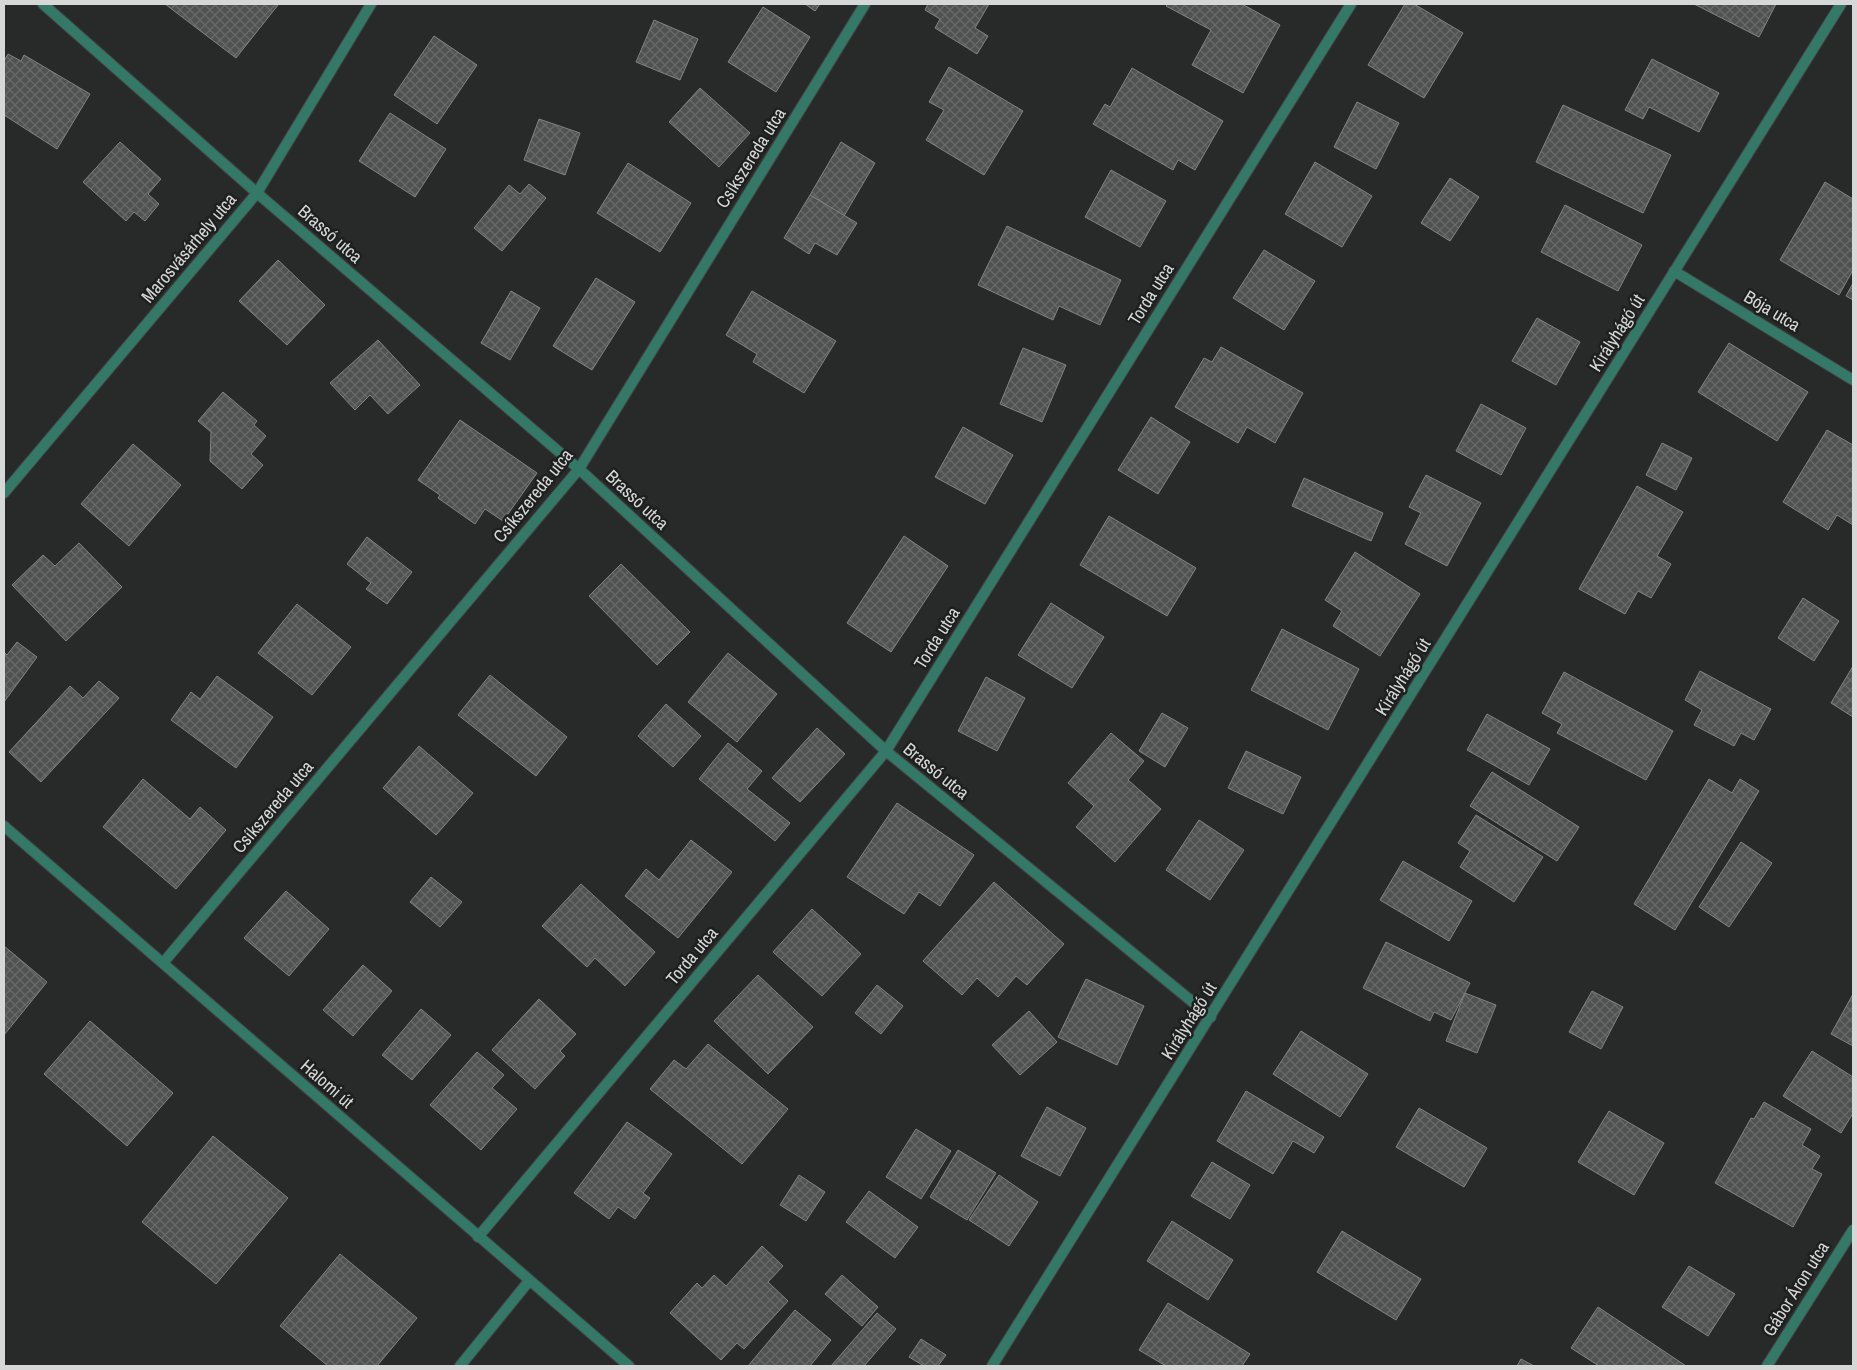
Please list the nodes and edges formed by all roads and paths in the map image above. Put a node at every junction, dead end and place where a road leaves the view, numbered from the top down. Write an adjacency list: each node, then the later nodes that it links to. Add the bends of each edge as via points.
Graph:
1 (43, 4): 6 (street, Brassó utca)
2 (371, 4): 6 (street, Marosvásárhely utca)
3 (864, 4): 9 (street, Csíkszereda utca)
4 (1351, 4): 11 (street, Torda utca)
5 (1841, 4): 7 (street, Királyhágó út)
6 (257, 193): 9 (street, Brassó utca); 10 (street, Marosvásárhely utca)
7 (1674, 271): 8 (street, Bója utca); 14 (street, Királyhágó út)
8 (1853, 380)
9 (579, 469): 11 (street, Brassó utca); 13 (street, Csíkszereda utca)
10 (4, 493)
11 (886, 751): 14 (street, Brassó utca); 16 (street, Torda utca)
12 (4, 826): 13 (street, Halomi út)
13 (163, 963): 16 (street, Halomi út)
14 (1211, 1017): 20 (street, Királyhágó út)
15 (1853, 1230): 21 (street, Gábor Áron utca)
16 (478, 1237): 17 (street, Halomi út)
17 (529, 1281): 18 (street); 19 (street, Halomi út)
18 (460, 1366)
19 (629, 1366)
20 (992, 1366)
21 (1767, 1366)

